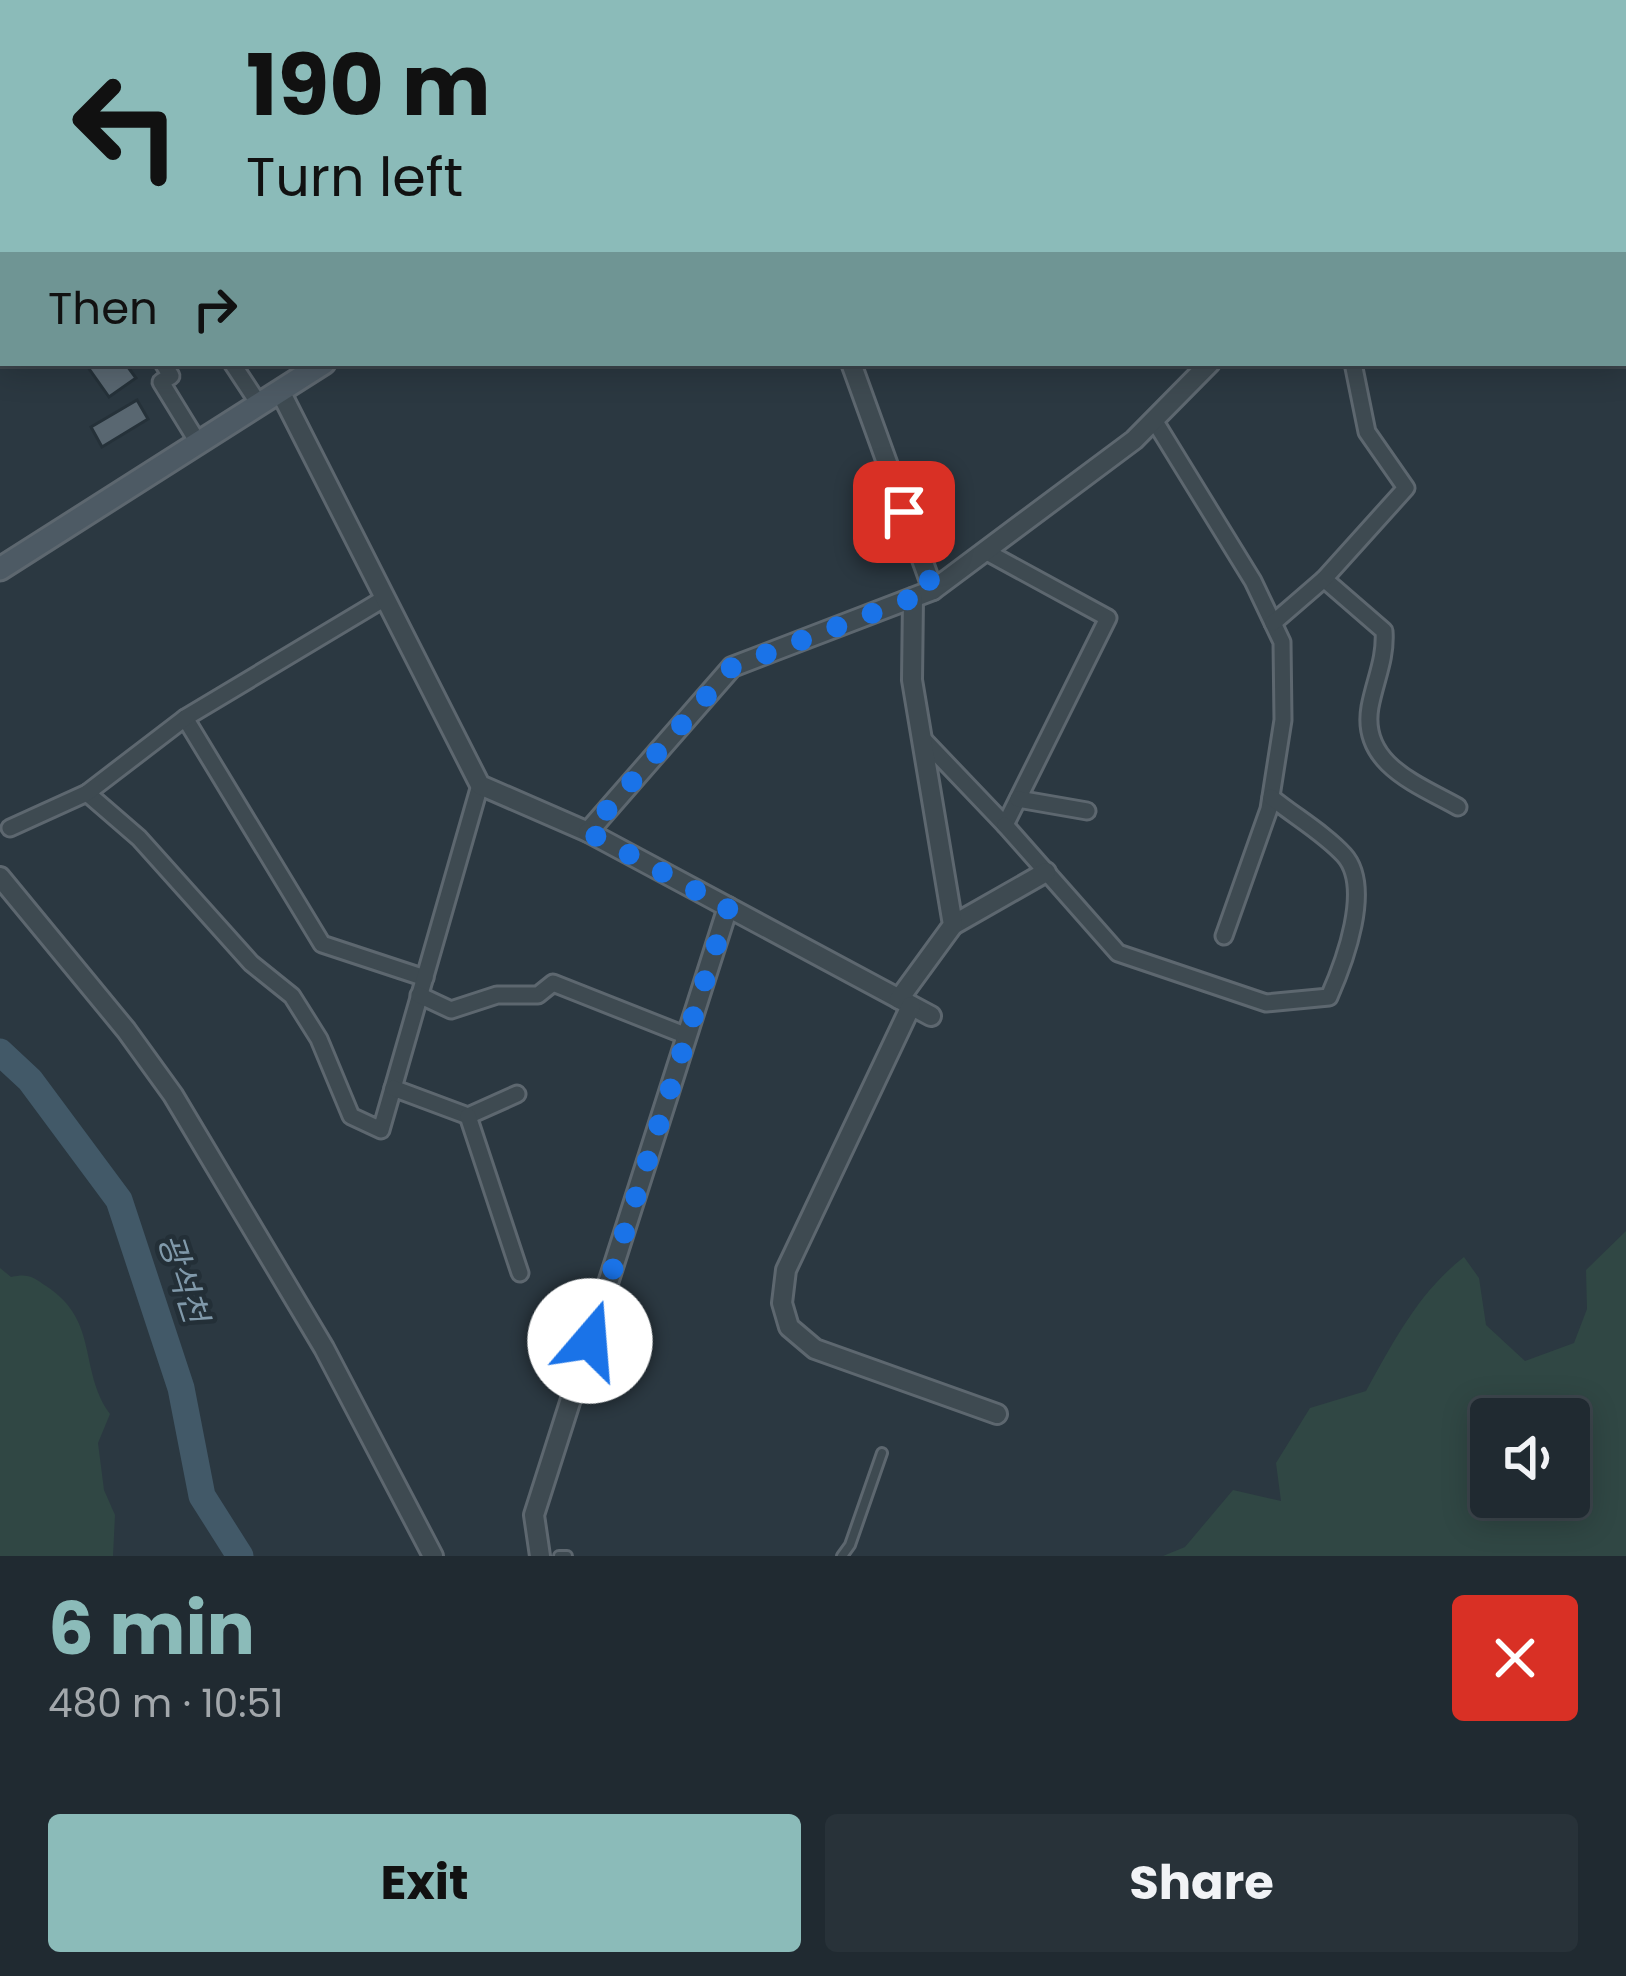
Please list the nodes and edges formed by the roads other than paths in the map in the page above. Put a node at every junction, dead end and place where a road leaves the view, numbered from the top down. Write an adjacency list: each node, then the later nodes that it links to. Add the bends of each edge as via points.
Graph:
1 (165, 366): 10 (street, via 171,376 160,382)
2 (234, 366): 8 (street)
3 (319, 366): 7 (main road)
4 (852, 366): 14 (street)
5 (1207, 366): 9 (street)
6 (1354, 366): 13 (street, via 1367,432 1406,488)
7 (280, 391): 8 (main road); 15 (street)
8 (259, 404): 10 (main road)
9 (1154, 419): 11 (street); 17 (street)
10 (199, 445): 12 (main road)
11 (985, 551): 14 (street); 23 (street, via 1108,618)
12 (0, 569)
13 (1324, 579): 17 (street); 24 (street, via 1384,631 1369,736 1381,759)
14 (933, 590): 16 (street)
15 (385, 598): 18 (street); 20 (street)
16 (913, 598): 19 (street, via 912,680); 28 (street, via 732,667)
17 (1273, 623): 22 (street, via 1282,643 1283,721)
18 (184, 718): 21 (street); 34 (street, via 322,944)
19 (923, 739): 26 (street); 32 (street)
20 (479, 784): 28 (street); 34 (street)
21 (87, 794): 27 (street); 39 (street, via 292,996 320,1039 351,1116 381,1130)
22 (1271, 797): 29 (street, via 1346,857 1356,877 1350,947 1329,997 1266,1003 1118,953); 33 (street)
23 (1018, 800): 25 (street); 26 (street)
24 (1458, 807)
25 (1087, 811)
26 (1005, 825): 29 (street)
27 (10, 827)
28 (588, 832): 31 (street)
29 (1046, 872): 32 (street)
30 (0, 877): 45 (street, via 173,1095 323,1348)
31 (728, 908): 36 (street); 38 (street)
32 (953, 925): 36 (street)
33 (1224, 936)
34 (424, 978): 35 (street)
35 (419, 995): 38 (street, via 451,1010 497,995 538,995 553,983); 39 (street)
36 (905, 1002): 37 (street); 43 (street, via 786,1270 782,1304 790,1327 815,1348)
37 (931, 1016)
38 (687, 1036): 46 (street, via 534,1515)
39 (393, 1088): 41 (street)
40 (517, 1094): 41 (street)
41 (468, 1116): 42 (street)
42 (520, 1273)
43 (997, 1414)
44 (882, 1453): 47 (lane)
45 (433, 1556)
46 (540, 1556)
47 (842, 1556)

